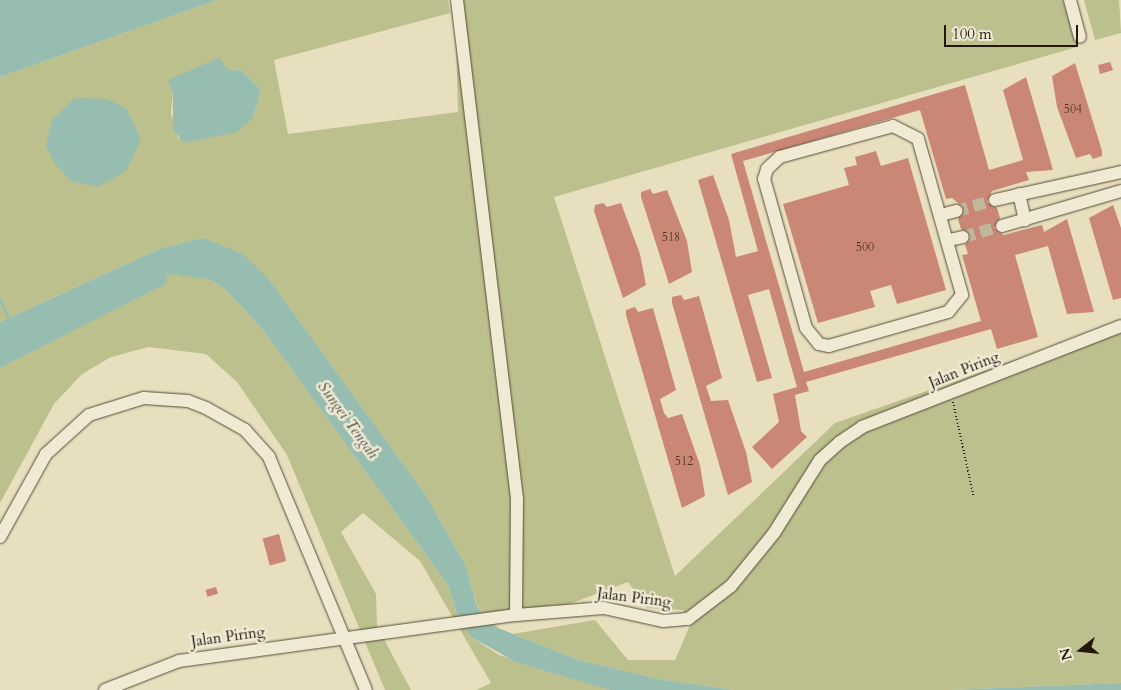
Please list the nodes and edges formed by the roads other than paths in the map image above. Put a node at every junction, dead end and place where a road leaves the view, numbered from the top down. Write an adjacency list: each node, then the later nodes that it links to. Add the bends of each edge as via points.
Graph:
1 (457, 0): 16 (lane, via 517,499)
2 (1070, 0): 3 (lane)
3 (1080, 37)
4 (1121, 172): 6 (lane)
5 (1121, 191): 10 (lane)
6 (1019, 194): 7 (lane); 10 (lane)
7 (995, 200)
8 (956, 212): 9 (lane)
9 (941, 216): 13 (lane); 13 (lane, via 918,139 902,127 780,157 767,169 764,179 806,328 819,344 829,346 948,312 963,290)
10 (1025, 220): 11 (lane)
11 (1002, 226)
12 (963, 237): 13 (lane)
13 (949, 240)
14 (1121, 326): 16 (lane, Jalan Piring, via 862,427 820,460 774,533 731,586 688,619 663,621 604,608)
15 (0, 537): 17 (lane, via 46,454 74,425 115,405 144,398 188,401 244,430 269,457 317,563)
16 (516, 615): 17 (lane, Jalan Piring)
17 (342, 637): 18 (lane, Jalan Piring, via 179,661); 19 (lane)
18 (105, 690)
19 (366, 690)

